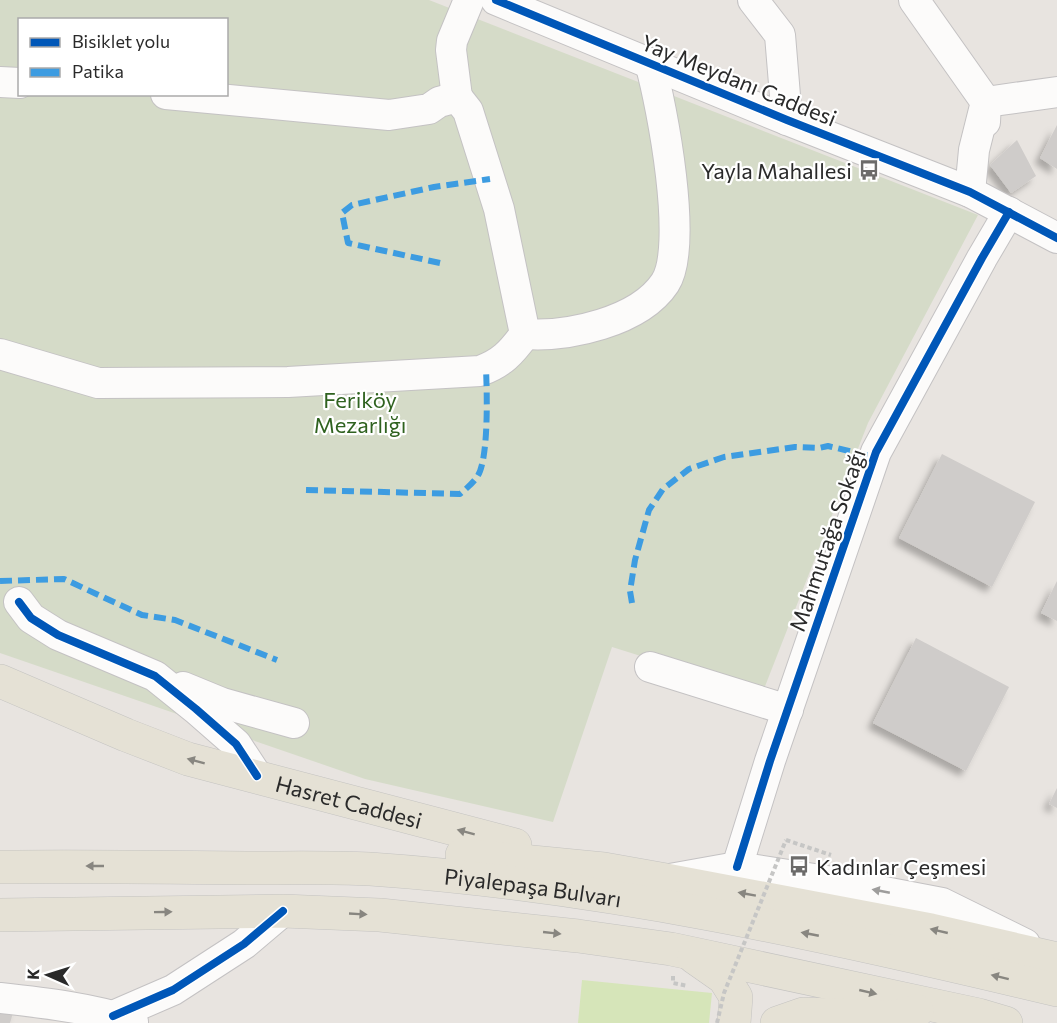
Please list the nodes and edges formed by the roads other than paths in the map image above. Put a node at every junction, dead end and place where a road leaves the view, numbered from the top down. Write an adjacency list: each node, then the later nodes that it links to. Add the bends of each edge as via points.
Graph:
1 (469, 0): 11 (street, via 452,41)
2 (496, 0): 5 (street, Yay Meydanı Caddesi)
3 (753, 0): 13 (street, via 780,35)
4 (914, 0): 12 (street)
5 (551, 10): 6 (street, Yay Meydanı Caddesi)
6 (650, 63): 13 (street, Yay Meydanı Caddesi); 17 (street, via 672,180 674,244 665,283 646,304 604,324 544,336)
7 (0, 82): 8 (street)
8 (18, 83)
9 (1057, 92): 12 (street)
10 (187, 96): 11 (street, via 389,115 429,109)
11 (457, 97): 17 (street, via 468,111 499,209)
12 (986, 102): 14 (street, via 974,150)
13 (787, 120): 14 (street, Yay Meydanı Caddesi)
14 (970, 192): 15 (street, Yay Meydanı Caddesi)
15 (1009, 212): 16 (street, Yay Meydanı Caddesi); 23 (street, Mahmutağa Sokağı, via 876,452)
16 (1057, 238)
17 (525, 334): 18 (street, via 497,365 480,371 288,382 98,383)
18 (0, 354)
19 (19, 602): 21 (street, via 31,618 58,635)
20 (650, 667): 23 (street)
21 (155, 676): 24 (street, via 222,703); 25 (street, via 236,744)
22 (0, 681): 25 (main road, Hasret Caddesi, one-way to 22, via 189,759)
23 (788, 710): 28 (street, Mahmutağa Sokağı)
24 (294, 723)
25 (257, 776): 29 (main road, Hasret Caddesi, one-way to 25)
26 (0, 867): 27 (main road, Piyalepaşa Bulvarı, one-way to 26)
27 (138, 867): 29 (main road, via 247,855 359,852 436,853); 35 (main road, Piyalepaşa Bulvarı, one-way to 27, via 727,917 528,885 369,869)
28 (737, 867): 30 (street); 34 (street, one-way to 28, via 942,903)
29 (604, 870): 30 (main road)
30 (666, 880): 34 (main road, one-way to 30, via 931,930)
31 (283, 911): 32 (main road, Piyalepaşa Bulvarı, one-way to 31); 33 (main road, Piyalepaşa Bulvarı, one-way to 33, via 380,915); 38 (street, via 244,944)
32 (0, 915)
33 (685, 951): 37 (main road, Piyalepaşa Bulvarı, one-way to 37); 39 (main road, via 724,978 736,997)
34 (1055, 958)
35 (1057, 990)
36 (0, 998): 38 (street)
37 (935, 1007): 40 (main road, via 894,1017 803,1014); 41 (main road, Piyalepaşa Bulvarı)
38 (124, 1019)
39 (734, 1023)
40 (777, 1023)
41 (1006, 1023)

